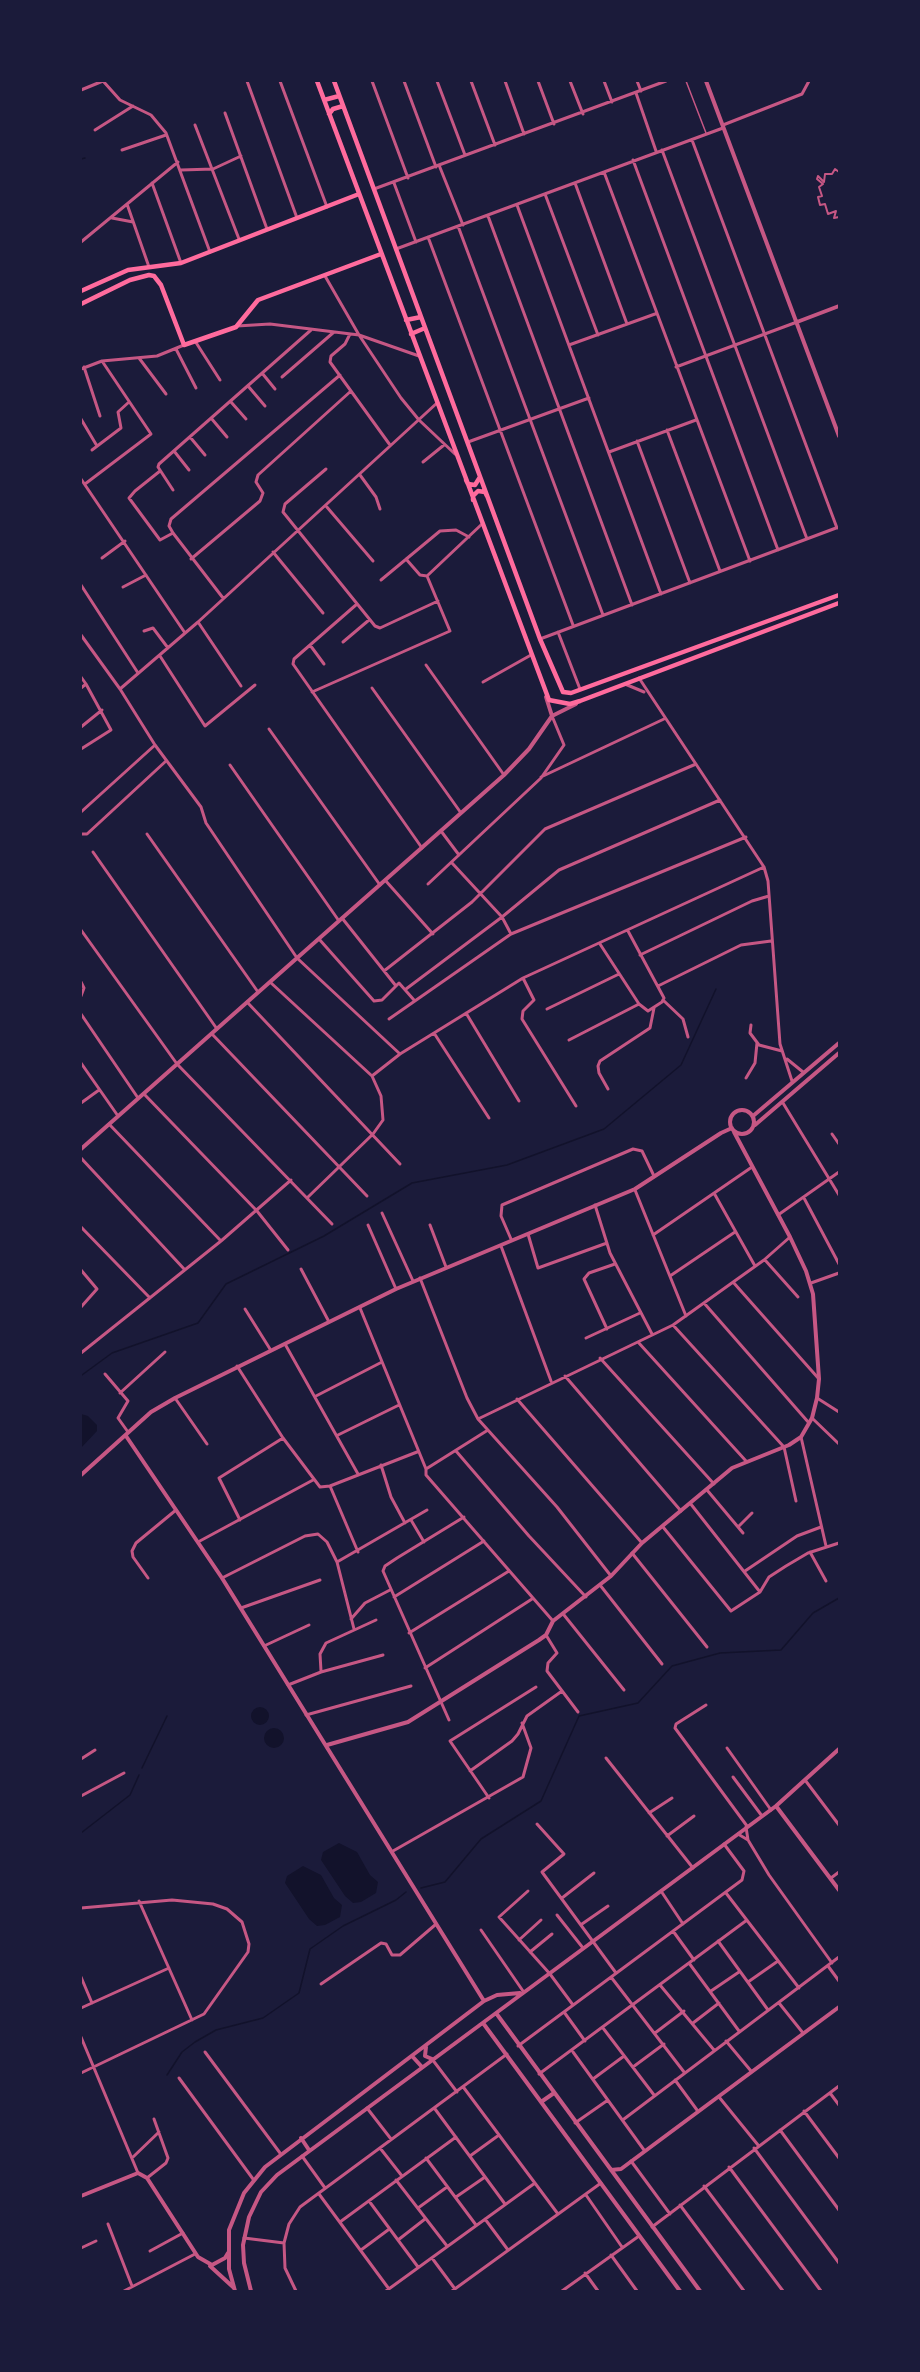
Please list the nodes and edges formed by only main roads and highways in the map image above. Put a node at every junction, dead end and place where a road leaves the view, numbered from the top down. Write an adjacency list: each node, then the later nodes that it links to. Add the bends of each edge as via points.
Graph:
1 (316, 81): 4 (main road)
2 (334, 81): 3 (main road)
3 (339, 96): 4 (main road); 5 (main road)
4 (324, 100): 6 (main road)
5 (343, 106): 6 (main road); 11 (main road)
6 (329, 114): 7 (main road)
7 (359, 194): 8 (main road); 9 (main road, via 181,263 119,273)
8 (381, 254): 10 (main road, via 258,300 236,327 184,345 154,276 143,276); 12 (main road)
9 (81, 291)
10 (81, 304)
11 (421, 317): 12 (main road); 13 (main road)
12 (406, 320): 14 (main road)
13 (425, 328): 14 (main road); 15 (main road)
14 (411, 334): 16 (main road)
15 (479, 472): 16 (main road, via 481,479 475,485); 17 (main road)
16 (464, 477): 18 (main road)
17 (488, 498): 18 (main road, via 478,491); 19 (main road, via 563,692 581,690)
18 (473, 502): 20 (main road, via 546,696 553,703 580,701)
19 (839, 595)
20 (839, 603)

